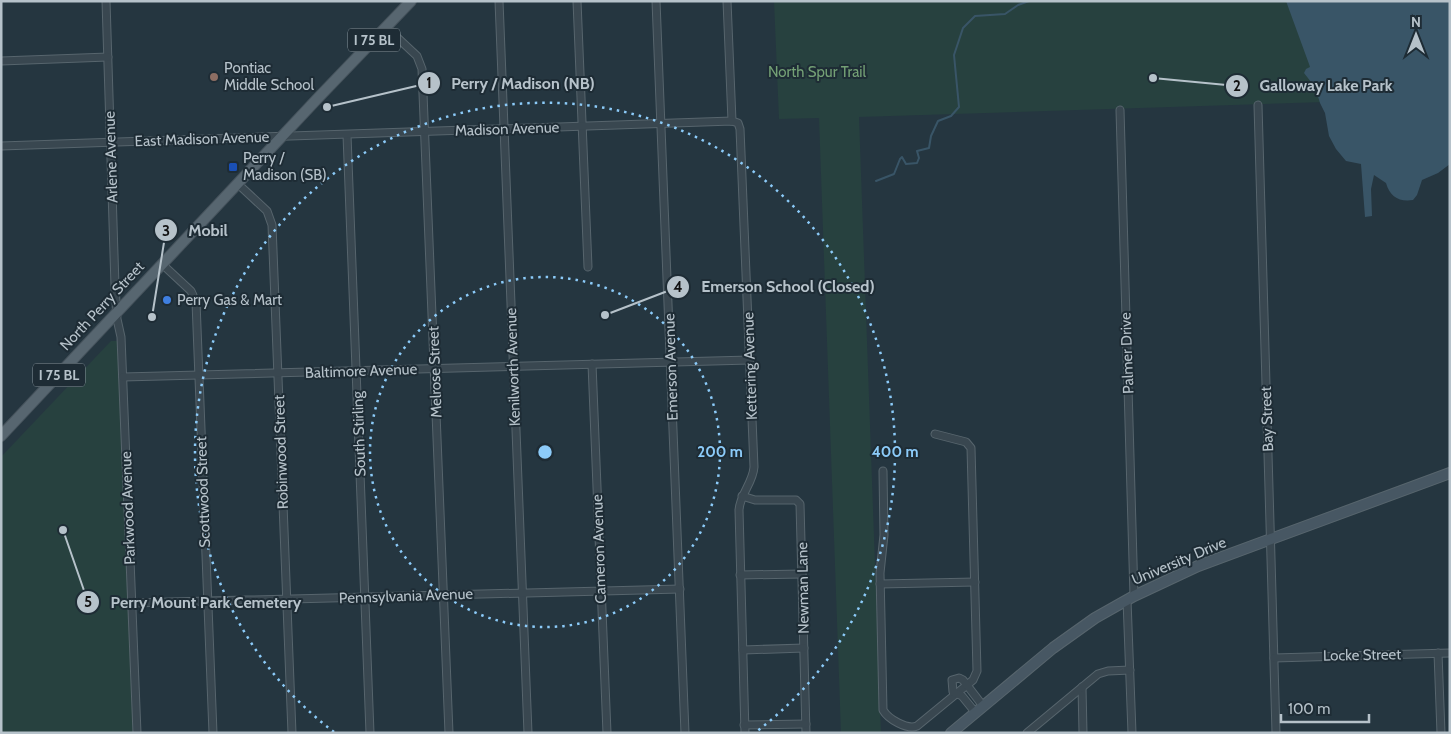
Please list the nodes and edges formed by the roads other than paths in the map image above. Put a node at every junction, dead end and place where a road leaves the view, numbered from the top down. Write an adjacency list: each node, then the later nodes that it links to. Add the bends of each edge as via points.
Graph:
1 (106, 1): 8 (street, Arlene Avenue)
2 (411, 1): 7 (main road, North Perry Street / I 75 BL)
3 (499, 1): 15 (street, Kenilworth Avenue)
4 (577, 1): 14 (street)
5 (656, 1): 13 (street, Emerson Avenue)
6 (727, 1): 12 (street, Kettering Avenue)
7 (386, 27): 16 (street, Melrose Street, via 417,56 421,64); 18 (main road, North Perry Street / I 75 BL)
8 (108, 57): 9 (street); 19 (street, Arlene Avenue)
9 (1, 60)
10 (1258, 105): 39 (street, Bay Street)
11 (1120, 110): 49 (street, Palmer Drive)
12 (732, 121): 13 (street, Madison Avenue); 25 (street, Kettering Avenue, via 740,128)
13 (661, 124): 14 (street, Madison Avenue); 26 (street, Emerson Avenue)
14 (582, 126): 15 (street, Madison Avenue); 23 (street)
15 (504, 129): 16 (street, Madison Avenue); 28 (street, Kenilworth Avenue)
16 (425, 132): 17 (street, Madison Avenue); 29 (street, Melrose Street)
17 (347, 135): 18 (street, Madison Avenue); 30 (street, South Stirling)
18 (282, 137): 19 (street, East Madison Avenue); 21 (main road, North Perry Street / I 75 BL)
19 (110, 142): 20 (street, East Madison Avenue); 24 (street, Arlene Avenue)
20 (1, 146)
21 (238, 184): 22 (main road, North Perry Street / I 75 BL); 31 (street, Robinwood Street, via 264,208 271,221)
22 (162, 264): 24 (main road, North Perry Street / I 75 BL); 32 (street, Scottwood Street, via 195,300)
23 (588, 267)
24 (116, 314): 33 (street, Parkwood Avenue); 35 (main road, North Perry Street / I 75 BL)
25 (750, 360): 26 (street, Baltimore Avenue); 38 (street, Kettering Avenue, via 754,471)
26 (670, 362): 27 (street, Baltimore Avenue); 44 (street, Emerson Avenue)
27 (592, 364): 28 (street, Baltimore Avenue); 45 (street, Cameron Avenue)
28 (513, 366): 29 (street, Baltimore Avenue); 46 (street, Kenilworth Avenue)
29 (435, 368): 30 (street, Baltimore Avenue); 47 (street, Melrose Street)
30 (356, 371): 31 (street, Baltimore Avenue); 48 (street, South Stirling)
31 (278, 373): 32 (street, Baltimore Avenue); 50 (street, Robinwood Street)
32 (199, 375): 33 (street, Baltimore Avenue); 51 (street, Scottwood Street)
33 (123, 377): 52 (street, Parkwood Avenue)
34 (934, 434): 42 (street, via 966,442 971,448)
35 (1, 436)
36 (883, 471): 43 (street, via 884,535)
37 (1450, 473): 39 (main road, University Drive)
38 (742, 496): 40 (street, Newman Lane, via 754,500 794,499 799,502); 41 (street, Kettering Avenue, via 739,510)
39 (1270, 540): 49 (main road, University Drive, via 1198,566); 57 (street, Bay Street)
40 (802, 574): 41 (street); 53 (street, Newman Lane)
41 (740, 575): 54 (street, Kettering Avenue)
42 (975, 582): 43 (street); 59 (street, via 977,671)
43 (880, 584): 61 (street, via 885,714 914,728)
44 (680, 589): 45 (street, Pennsylvania Avenue); 72 (street, Emerson Avenue)
45 (601, 591): 46 (street, Pennsylvania Avenue); 71 (street, Cameron Avenue)
46 (522, 593): 47 (street, Pennsylvania Avenue); 70 (street, Kenilworth Avenue)
47 (444, 595): 48 (street, Pennsylvania Avenue); 69 (street, Melrose Street)
48 (365, 597): 50 (street, Pennsylvania Avenue); 68 (street, South Stirling)
49 (1130, 598): 58 (street, Palmer Drive); 62 (main road, University Drive, via 1064,640)
50 (286, 599): 51 (street, Pennsylvania Avenue); 67 (street, Robinwood Street)
51 (208, 601): 52 (street, Pennsylvania Avenue); 66 (street, Scottwood Street)
52 (132, 603): 65 (street, Parkwood Avenue)
53 (804, 648): 54 (street); 63 (street, Newman Lane)
54 (742, 650): 64 (street, Kettering Avenue)
55 (1450, 653): 56 (street, Locke Street)
56 (1438, 654): 57 (street, Locke Street); 79 (street)
57 (1274, 658): 78 (street, Bay Street)
58 (1130, 670): 60 (street, via 1101,672); 77 (street, Palmer Drive)
59 (967, 685): 61 (street); 61 (street, via 960,678 952,680 951,690); 62 (street)
60 (1082, 687): 75 (street); 76 (street)
61 (956, 693): 62 (street)
62 (979, 709): 74 (main road, University Drive)
63 (806, 724): 64 (street); 73 (street, Newman Lane)
64 (744, 729)
65 (137, 733)
66 (213, 733)
67 (292, 733)
68 (370, 733)
69 (449, 733)
70 (528, 733)
71 (607, 733)
72 (686, 733)
73 (806, 733)
74 (951, 733)
75 (1027, 733)
76 (1084, 733)
77 (1132, 733)
78 (1276, 733)
79 (1441, 733)

